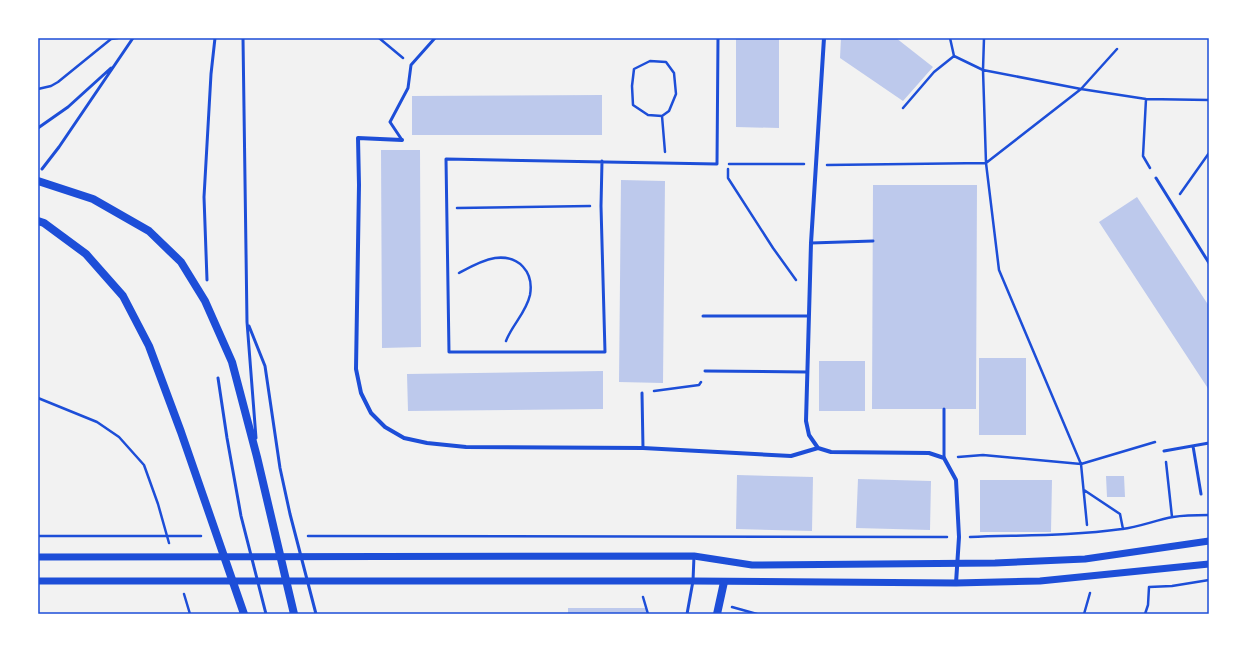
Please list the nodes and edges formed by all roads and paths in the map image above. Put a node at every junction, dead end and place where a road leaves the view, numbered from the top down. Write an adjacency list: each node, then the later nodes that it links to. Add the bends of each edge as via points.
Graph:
1 (125, 38): 16 (path, via 111,39 58,82)
2 (133, 38): 13 (lane)
3 (215, 38): 41 (lane, via 204,197)
4 (243, 38): 45 (lane)
5 (379, 38): 14 (path)
6 (435, 38): 14 (lane)
7 (718, 38): 26 (lane, via 717,164)
8 (824, 38): 38 (street)
9 (950, 38): 12 (path)
10 (984, 38): 15 (path)
11 (1117, 49): 17 (path)
12 (954, 56): 15 (path); 20 (path, via 934,72)
13 (115, 64): 22 (lane, via 68,107); 30 (lane)
14 (411, 65): 23 (lane, via 408,88 390,122)
15 (983, 70): 17 (path); 27 (path)
16 (38, 89)
17 (1081, 89): 18 (path); 27 (path)
18 (1146, 99): 19 (path); 31 (path, via 1143,156)
19 (1209, 100)
20 (903, 108)
21 (662, 116): 21 (path, via 669,110 676,94 674,73 666,62 650,61 634,69 633,105 648,115); 26 (path)
22 (38, 128)
23 (402, 140): 55 (street, via 358,138 356,369 361,393 371,413 385,428 404,438 427,443 466,447)
24 (1209, 153): 33 (path)
25 (602, 161): 26 (lane); 34 (lane); 35 (lane, via 446,159)
26 (665, 162)
27 (986, 163): 29 (path); 60 (path, via 999,270)
28 (791, 164): 42 (path, via 728,164 728,178)
29 (831, 165)
30 (42, 169)
31 (1156, 178): 33 (lane)
32 (38, 181): 58 (main road, via 93,199 149,232 181,262 205,301 232,362)
33 (1172, 205): 39 (lane)
34 (601, 206): 35 (path); 46 (lane, via 605,352)
35 (447, 208): 40 (lane)
36 (38, 221): 85 (main road, via 86,254 123,296 149,346)
37 (873, 241): 38 (lane)
38 (811, 243): 44 (street)
39 (1209, 263)
40 (448, 279): 46 (lane, via 449,352); 46 (path, via 480,262 496,258 510,259 526,269 530,279 530,296 523,314 507,337)
41 (207, 280)
42 (796, 280)
43 (703, 316): 44 (lane)
44 (808, 316): 48 (street)
45 (247, 322): 58 (lane); 89 (lane, via 266,366 280,468)
46 (505, 352)
47 (705, 371): 48 (lane); 50 (path, via 699,385)
48 (807, 372): 56 (street, via 806,421 809,435)
49 (218, 378): 88 (lane, via 241,516)
50 (642, 393): 55 (lane)
51 (38, 398): 63 (path, via 97,422 118,437 144,465)
52 (944, 409): 59 (lane)
53 (1209, 443): 54 (lane)
54 (1193, 446): 57 (lane); 62 (lane)
55 (643, 448): 56 (street, via 791,456)
56 (818, 448): 59 (street, via 831,452 929,453)
57 (1164, 451): 60 (path, via 1165,440); 65 (path)
58 (257, 457): 86 (main road)
59 (944, 458): 60 (path, via 983,455); 71 (street, via 956,480)
60 (1082, 464): 61 (path)
61 (1084, 490): 66 (path); 67 (path, via 1120,514)
62 (1202, 494)
63 (158, 504)
64 (1209, 514): 65 (path)
65 (1172, 517): 67 (path)
66 (1087, 525)
67 (1123, 529): 71 (path, via 1037,536)
68 (38, 536): 69 (path)
69 (206, 536)
70 (302, 536): 71 (path)
71 (959, 537): 75 (street)
72 (1209, 541): 75 (street, via 1085,560)
73 (694, 556): 74 (street); 75 (street, via 752,564); 79 (lane)
74 (38, 557)
75 (958, 564): 81 (street)
76 (1209, 564): 81 (street, via 1040,581)
77 (1209, 580): 95 (path, via 1149,587)
78 (38, 581): 79 (street)
79 (693, 581): 80 (street); 91 (lane)
80 (724, 582): 81 (street); 84 (main road)
81 (956, 583)
82 (1090, 593): 87 (path)
83 (643, 597): 90 (path)
84 (719, 603): 92 (main road); 93 (path)
85 (243, 610)
86 (293, 610)
87 (1085, 613): 94 (path)
88 (266, 614)
89 (317, 614)
90 (648, 614)
91 (687, 614)
92 (717, 614)
93 (757, 614)
94 (1089, 614)
95 (1145, 614)

